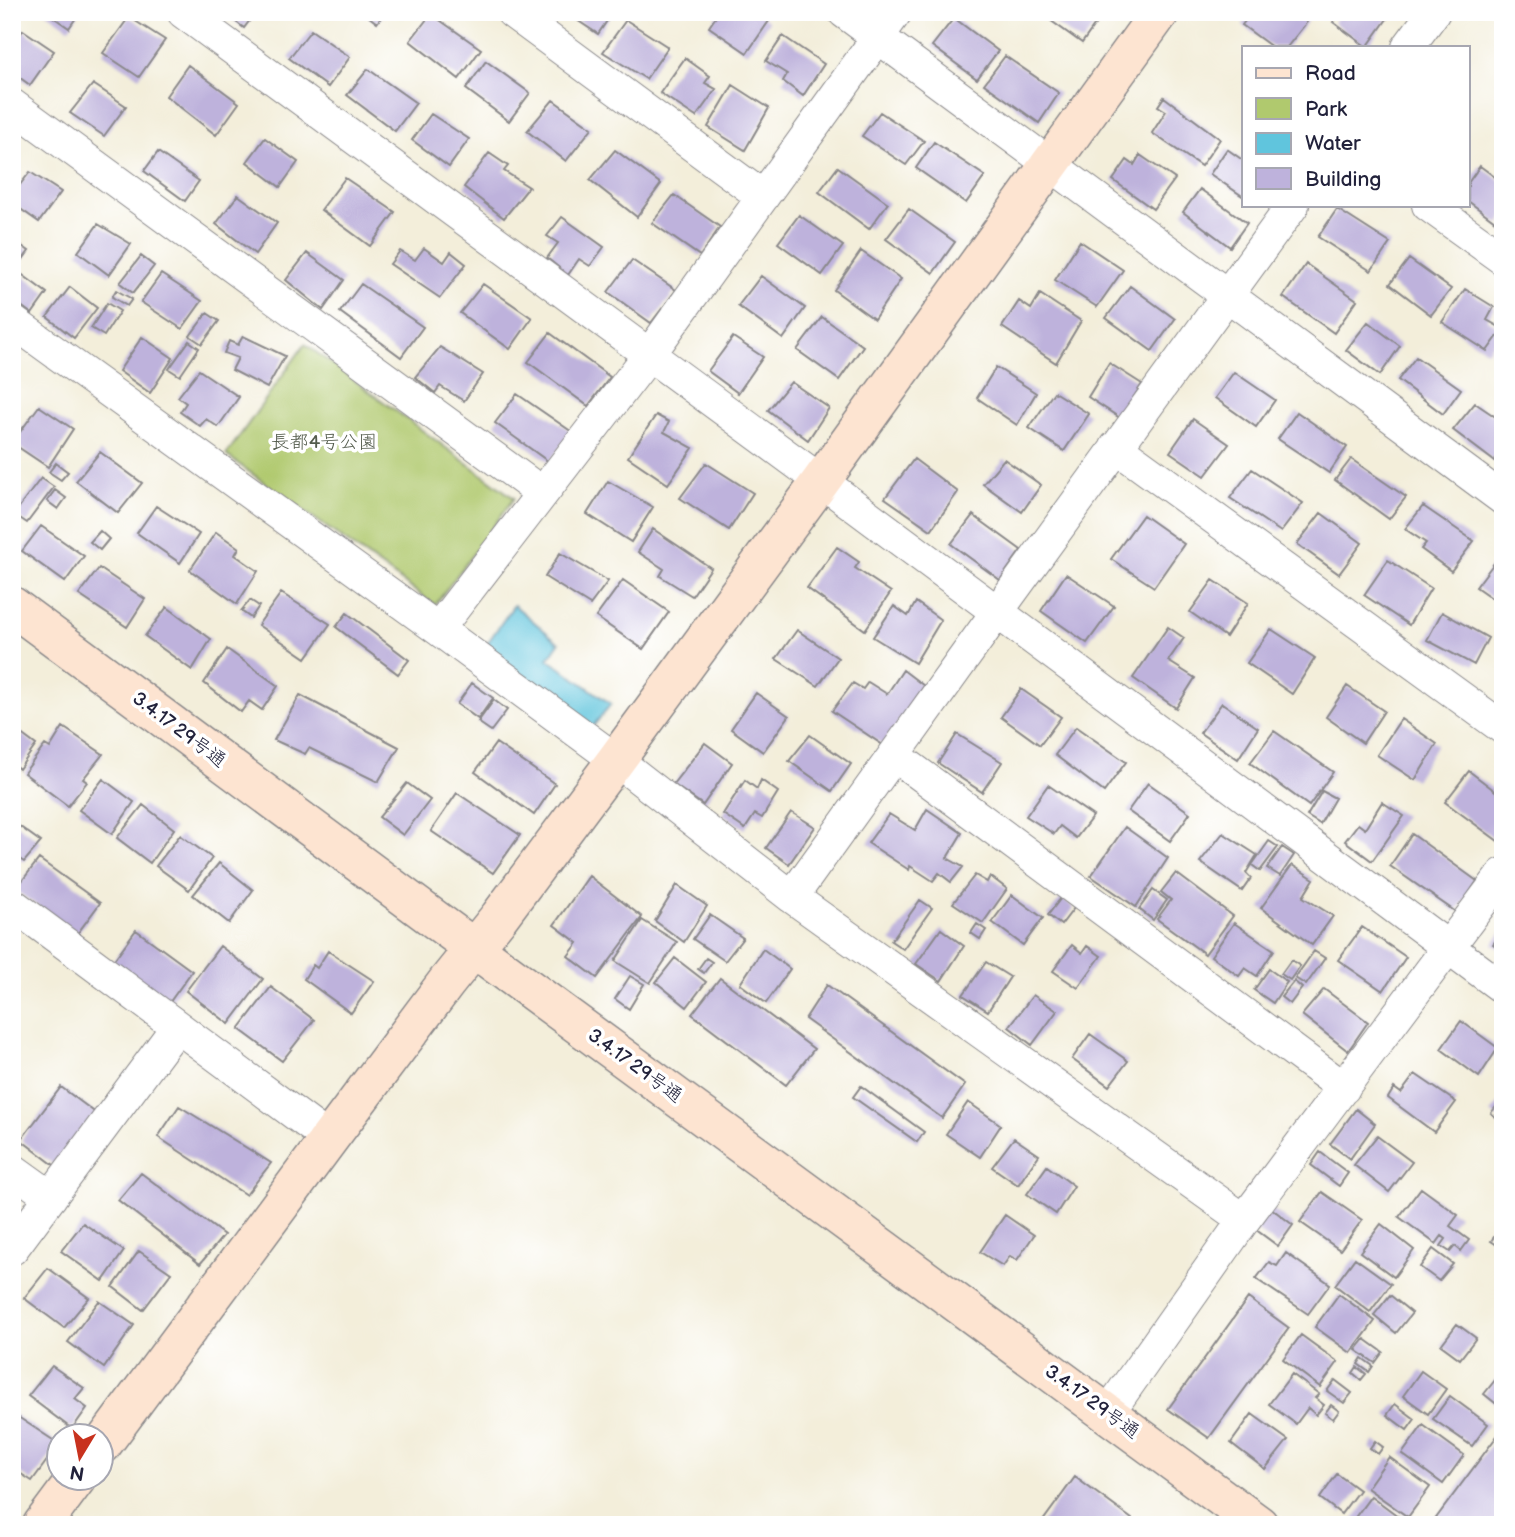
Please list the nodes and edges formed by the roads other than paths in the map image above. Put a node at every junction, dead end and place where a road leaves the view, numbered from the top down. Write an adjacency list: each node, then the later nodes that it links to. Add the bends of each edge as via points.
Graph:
1 (183, 12): 17 (street)
2 (512, 12): 11 (street)
3 (844, 12): 7 (street)
4 (896, 12): 7 (street)
5 (1160, 12): 10 (street)
6 (1434, 12): 8 (street)
7 (878, 37): 10 (street); 11 (street)
8 (1409, 46)
9 (12, 105): 20 (street)
10 (1049, 164): 15 (street); 19 (street)
11 (763, 197): 17 (street)
12 (1292, 206): 15 (street)
13 (1429, 206): 14 (street)
14 (1503, 259)
15 (1227, 295): 18 (street); 21 (street)
16 (12, 321): 24 (street)
17 (649, 355): 19 (street); 20 (street)
18 (1116, 447): 23 (street); 25 (street)
19 (821, 481): 23 (street); 27 (street)
20 (542, 493): 24 (street)
21 (1503, 499)
22 (12, 606): 31 (street, 3.4.17 29号通)
23 (997, 612): 26 (street); 32 (street)
24 (438, 629): 27 (street)
25 (1503, 728)
26 (894, 755): 29 (street); 35 (street)
27 (615, 760): 29 (street); 31 (street)
28 (1503, 874): 32 (street)
29 (792, 897): 39 (street)
30 (12, 904): 34 (street)
31 (474, 948): 36 (street); 41 (street, 3.4.17 29号通)
32 (1449, 948): 33 (street); 35 (street)
33 (1503, 988)
34 (177, 1027): 36 (street); 38 (street)
35 (1344, 1088): 39 (street)
36 (329, 1139): 42 (street)
37 (12, 1169): 38 (street)
38 (51, 1197): 40 (street)
39 (1244, 1220): 41 (street)
40 (12, 1249)
41 (1108, 1413): 45 (street, 3.4.17 29号通)
42 (116, 1426)
43 (67, 1492): 44 (street)
44 (42, 1525)
45 (1259, 1525)

